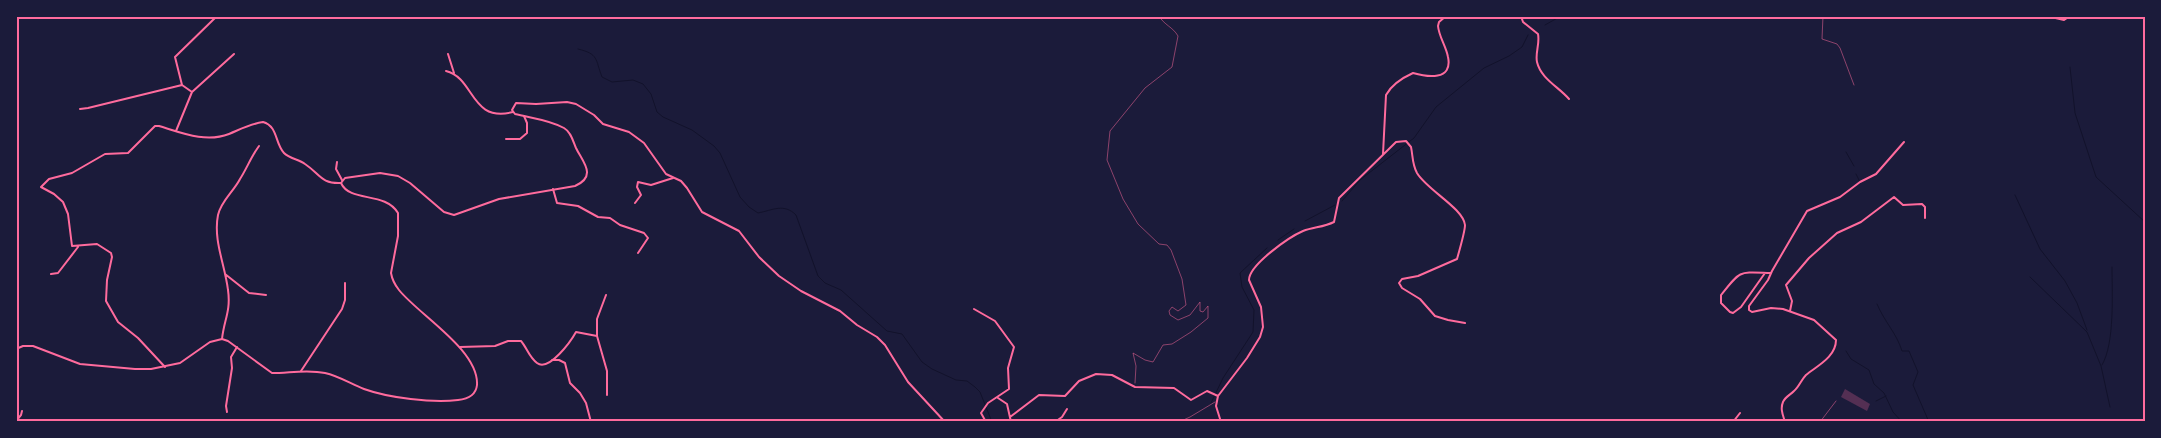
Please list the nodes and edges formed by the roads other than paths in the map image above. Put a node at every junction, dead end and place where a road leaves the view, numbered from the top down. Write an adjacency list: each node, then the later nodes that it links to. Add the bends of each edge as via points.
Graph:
1 (217, 16): 11 (street, via 175,57)
2 (1446, 16): 22 (street, via 1438,26 1449,59 1447,68 1435,77 1413,73 1401,79 1386,95)
3 (1521, 16): 14 (street, via 1523,22 1538,34 1536,51 1540,70)
4 (1823, 16): 12 (lane, via 1822,39 1840,48)
5 (2048, 16): 6 (street, via 2064,20)
6 (2070, 16)
7 (234, 54): 13 (street)
8 (448, 54): 10 (street)
9 (446, 71): 10 (street)
10 (454, 73): 16 (street, via 485,110 501,115)
11 (182, 85): 13 (street); 15 (street)
12 (1854, 85)
13 (192, 92): 18 (street)
14 (1569, 99)
15 (80, 109)
16 (513, 112): 17 (street); 24 (street, via 512,107 516,103 576,104 603,124 629,132 644,143 666,174)
17 (524, 116): 19 (street, via 527,133 520,139); 26 (street, via 563,128 586,163 586,176 580,184)
18 (176, 131): 25 (street, via 197,137 216,136 250,124 266,123 273,129 286,155 305,164 332,184); 29 (street, via 155,126 128,153 105,154 72,173 49,179 41,188 64,202 71,244)
19 (506, 139)
20 (1904, 142): 34 (street, via 1876,174 1840,197 1807,211)
21 (259, 146): 33 (street, via 248,160 218,217 217,240)
22 (1384, 154): 40 (street, via 1396,142 1406,141 1411,147 1414,165 1427,186 1460,214 1465,225 1456,259 1418,276 1402,279 1399,283 1428,306 1435,316); 50 (street, via 1339,198 1334,222 1292,237 1251,270 1248,280 1263,316 1260,337)
23 (337, 162): 25 (street, via 336,169)
24 (673, 178): 27 (street, via 652,185 638,182 641,195); 61 (street, via 681,181 706,215 739,231 779,276 840,311 877,337 908,382)
25 (342, 182): 26 (street, via 348,177 380,173 398,176 444,212 458,215 499,199); 44 (street, via 352,193 382,199 396,209 399,225 392,278 400,292)
26 (553, 189): 30 (street, via 557,203 578,206 598,217 610,218 644,233 647,241)
27 (635, 203)
28 (1925, 218): 39 (street, via 1922,204 1903,204 1894,197 1860,222 1843,229 1809,258 1786,286 1792,301)
29 (78, 247): 32 (street, via 58,273); 47 (street, via 97,244 109,250 112,257 106,301 118,322)
30 (638, 253)
31 (1765, 273): 31 (street, via 1736,311 1730,312 1721,303 1721,295 1738,274); 34 (street)
32 (50, 274)
33 (225, 274): 36 (street, via 249,293); 42 (street, via 230,312)
34 (1770, 274): 39 (street, via 1749,306 1750,311 1778,308)
35 (345, 283): 48 (street, via 342,308)
36 (266, 295)
37 (606, 295): 41 (street, via 596,319)
38 (974, 309): 51 (street, via 995,322 1014,347 1008,368 1010,385)
39 (1790, 312): 68 (street, via 1814,320 1836,342 1829,356 1785,399 1782,409)
40 (1465, 323)
41 (597, 336): 46 (street, via 576,332 566,348); 49 (street, via 607,371)
42 (222, 339): 43 (street); 47 (street, via 210,342 187,360)
43 (237, 347): 48 (street, via 272,374); 56 (street, via 231,357)
44 (460, 347): 46 (street, via 496,346 517,340 540,365); 48 (street, via 477,381 474,394 462,399 434,401 392,396 367,390 325,372)
45 (16, 349): 47 (street, via 33,346 80,364 130,369)
46 (552, 360): 60 (street, via 565,363 570,383 586,403)
47 (165, 367)
48 (301, 371)
49 (607, 395)
50 (1218, 396): 52 (street); 58 (street, via 1207,391 1191,400 1174,388 1135,387 1112,375 1096,374 1079,381 1065,396 1045,394 1037,397)
51 (998, 398): 58 (street, via 1007,404); 62 (street, via 983,407 981,413)
52 (1216, 401): 65 (lane); 66 (street)
53 (1836, 401): 69 (lane)
54 (1067, 409): 64 (street)
55 (22, 411): 59 (street)
56 (227, 412)
57 (1740, 413): 67 (street)
58 (1010, 417): 63 (street)
59 (16, 420)
60 (591, 422)
61 (945, 422)
62 (986, 422)
63 (1011, 422)
64 (1055, 422)
65 (1179, 422)
66 (1221, 422)
67 (1733, 422)
68 (1785, 422)
69 (1820, 422)

